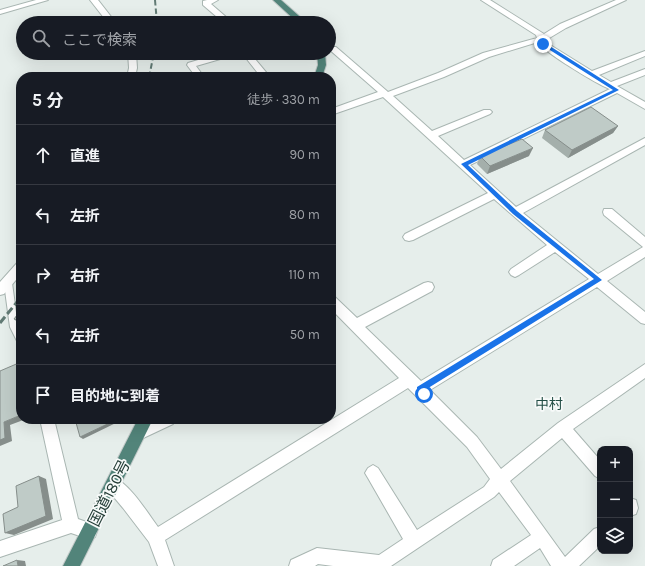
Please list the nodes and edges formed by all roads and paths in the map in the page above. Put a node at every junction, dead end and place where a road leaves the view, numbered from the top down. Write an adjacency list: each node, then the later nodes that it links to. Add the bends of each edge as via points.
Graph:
1 (44, 0): 7 (street)
2 (94, 0): 8 (street)
3 (214, 0): 9 (street, via 206,3)
4 (277, 0): 10 (highway)
5 (485, 0): 11 (street, via 540,34)
6 (622, 0): 11 (street, via 563,26)
7 (0, 12)
8 (107, 16)
9 (221, 16)
10 (295, 16)
11 (541, 39): 23 (street, via 543,44 555,53); 25 (street, via 486,55 441,75)
12 (336, 52): 25 (street)
13 (645, 53): 23 (street)
14 (132, 60): 18 (street)
15 (208, 60): 19 (street, via 191,65)
16 (252, 60): 20 (street)
17 (322, 60): 21 (highway)
18 (132, 72)
19 (196, 72)
20 (262, 72)
21 (320, 72)
22 (645, 72): 24 (street)
23 (591, 75): 24 (street)
24 (613, 88): 26 (street); 31 (street)
25 (386, 94): 27 (street); 29 (street)
26 (645, 106)
27 (336, 110)
28 (487, 112): 29 (street)
29 (432, 135): 31 (street)
30 (645, 141): 33 (street)
31 (464, 164): 32 (street)
32 (495, 194): 33 (street); 35 (street)
33 (515, 212): 37 (street)
34 (608, 212): 36 (street)
35 (408, 237)
36 (645, 242)
37 (555, 246): 40 (street); 41 (street)
38 (645, 251): 41 (street)
39 (16, 272): 42 (street)
40 (515, 272)
41 (598, 280): 45 (street); 49 (street)
42 (4, 286): 47 (lane)
43 (428, 286): 46 (street)
44 (336, 306): 46 (street)
45 (645, 319)
46 (356, 325): 49 (street)
47 (16, 331)
48 (645, 370): 53 (street)
49 (415, 384): 57 (street, via 472,442); 61 (street)
50 (47, 424): 59 (street)
51 (144, 424): 54 (highway, 国道180号)
52 (158, 424): 54 (street)
53 (563, 428): 55 (street); 57 (street)
54 (139, 433): 58 (highway, 国道180号)
55 (597, 468)
56 (373, 473): 64 (street)
57 (500, 479): 62 (street); 64 (street, via 489,492)
58 (113, 485): 60 (highway, 国道180号); 61 (street)
59 (71, 525): 60 (street); 65 (street)
60 (89, 531): 67 (highway, 国道180号)
61 (156, 537): 68 (street)
62 (542, 537): 70 (street); 71 (street)
63 (597, 538): 72 (street)
64 (414, 541): 66 (street)
65 (0, 549)
66 (381, 565): 69 (street, via 317,556)
67 (71, 566)
68 (166, 566)
69 (297, 566)
70 (499, 566)
71 (560, 566)
72 (567, 566)

